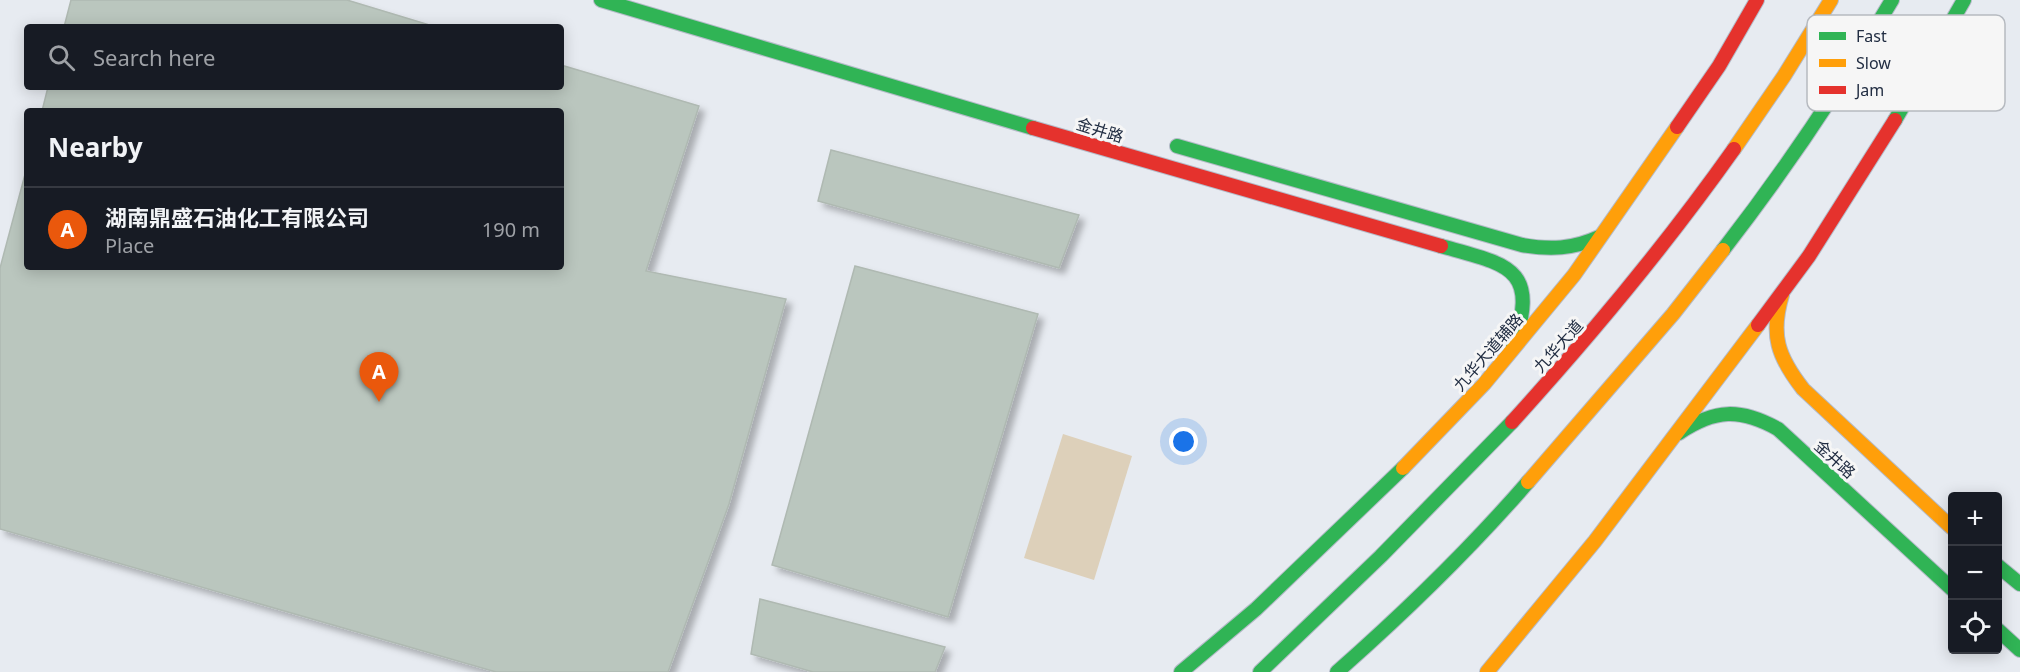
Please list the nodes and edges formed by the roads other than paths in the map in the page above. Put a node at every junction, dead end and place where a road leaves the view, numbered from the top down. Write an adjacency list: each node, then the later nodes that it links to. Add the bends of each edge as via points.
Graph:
1 (601, 0): 15 (main road, 金井路, via 1486,259 1505,267 1518,279 1522,304)
2 (1757, 0): 13 (main road, 九华大道辅路, via 1719,66)
3 (1831, 0): 6 (main road, 九华大道)
4 (1892, 0): 7 (main road)
5 (1964, 0): 8 (main road)
6 (1822, 15)
7 (1883, 15)
8 (1956, 15)
9 (1807, 40): 24 (main road, 九华大道, via 1699,199 1588,338 1455,484)
10 (1823, 111): 25 (main road, via 1773,185 1673,314 1500,514 1389,626)
11 (1901, 111): 14 (main road, via 1858,182)
12 (1160, 141): 13 (main road, via 1522,244 1569,249)
13 (1599, 237): 15 (main road, 九华大道辅路, via 1574,275)
14 (1785, 287): 16 (main road); 17 (main road, 金井路, via 1776,315 1776,341 1791,375)
15 (1514, 348): 23 (main road, 九华大道辅路, via 1386,486 1256,609)
16 (1675, 436): 19 (main road, 金井路, via 1715,414 1750,415 1764,421 1778,429); 26 (main road, via 1534,619)
17 (1948, 523)
18 (2002, 569): 20 (main road)
19 (1948, 584)
20 (2020, 584)
21 (2002, 634): 22 (main road)
22 (2020, 650)
23 (1181, 672)
24 (1260, 672)
25 (1337, 672)
26 (1487, 672)

